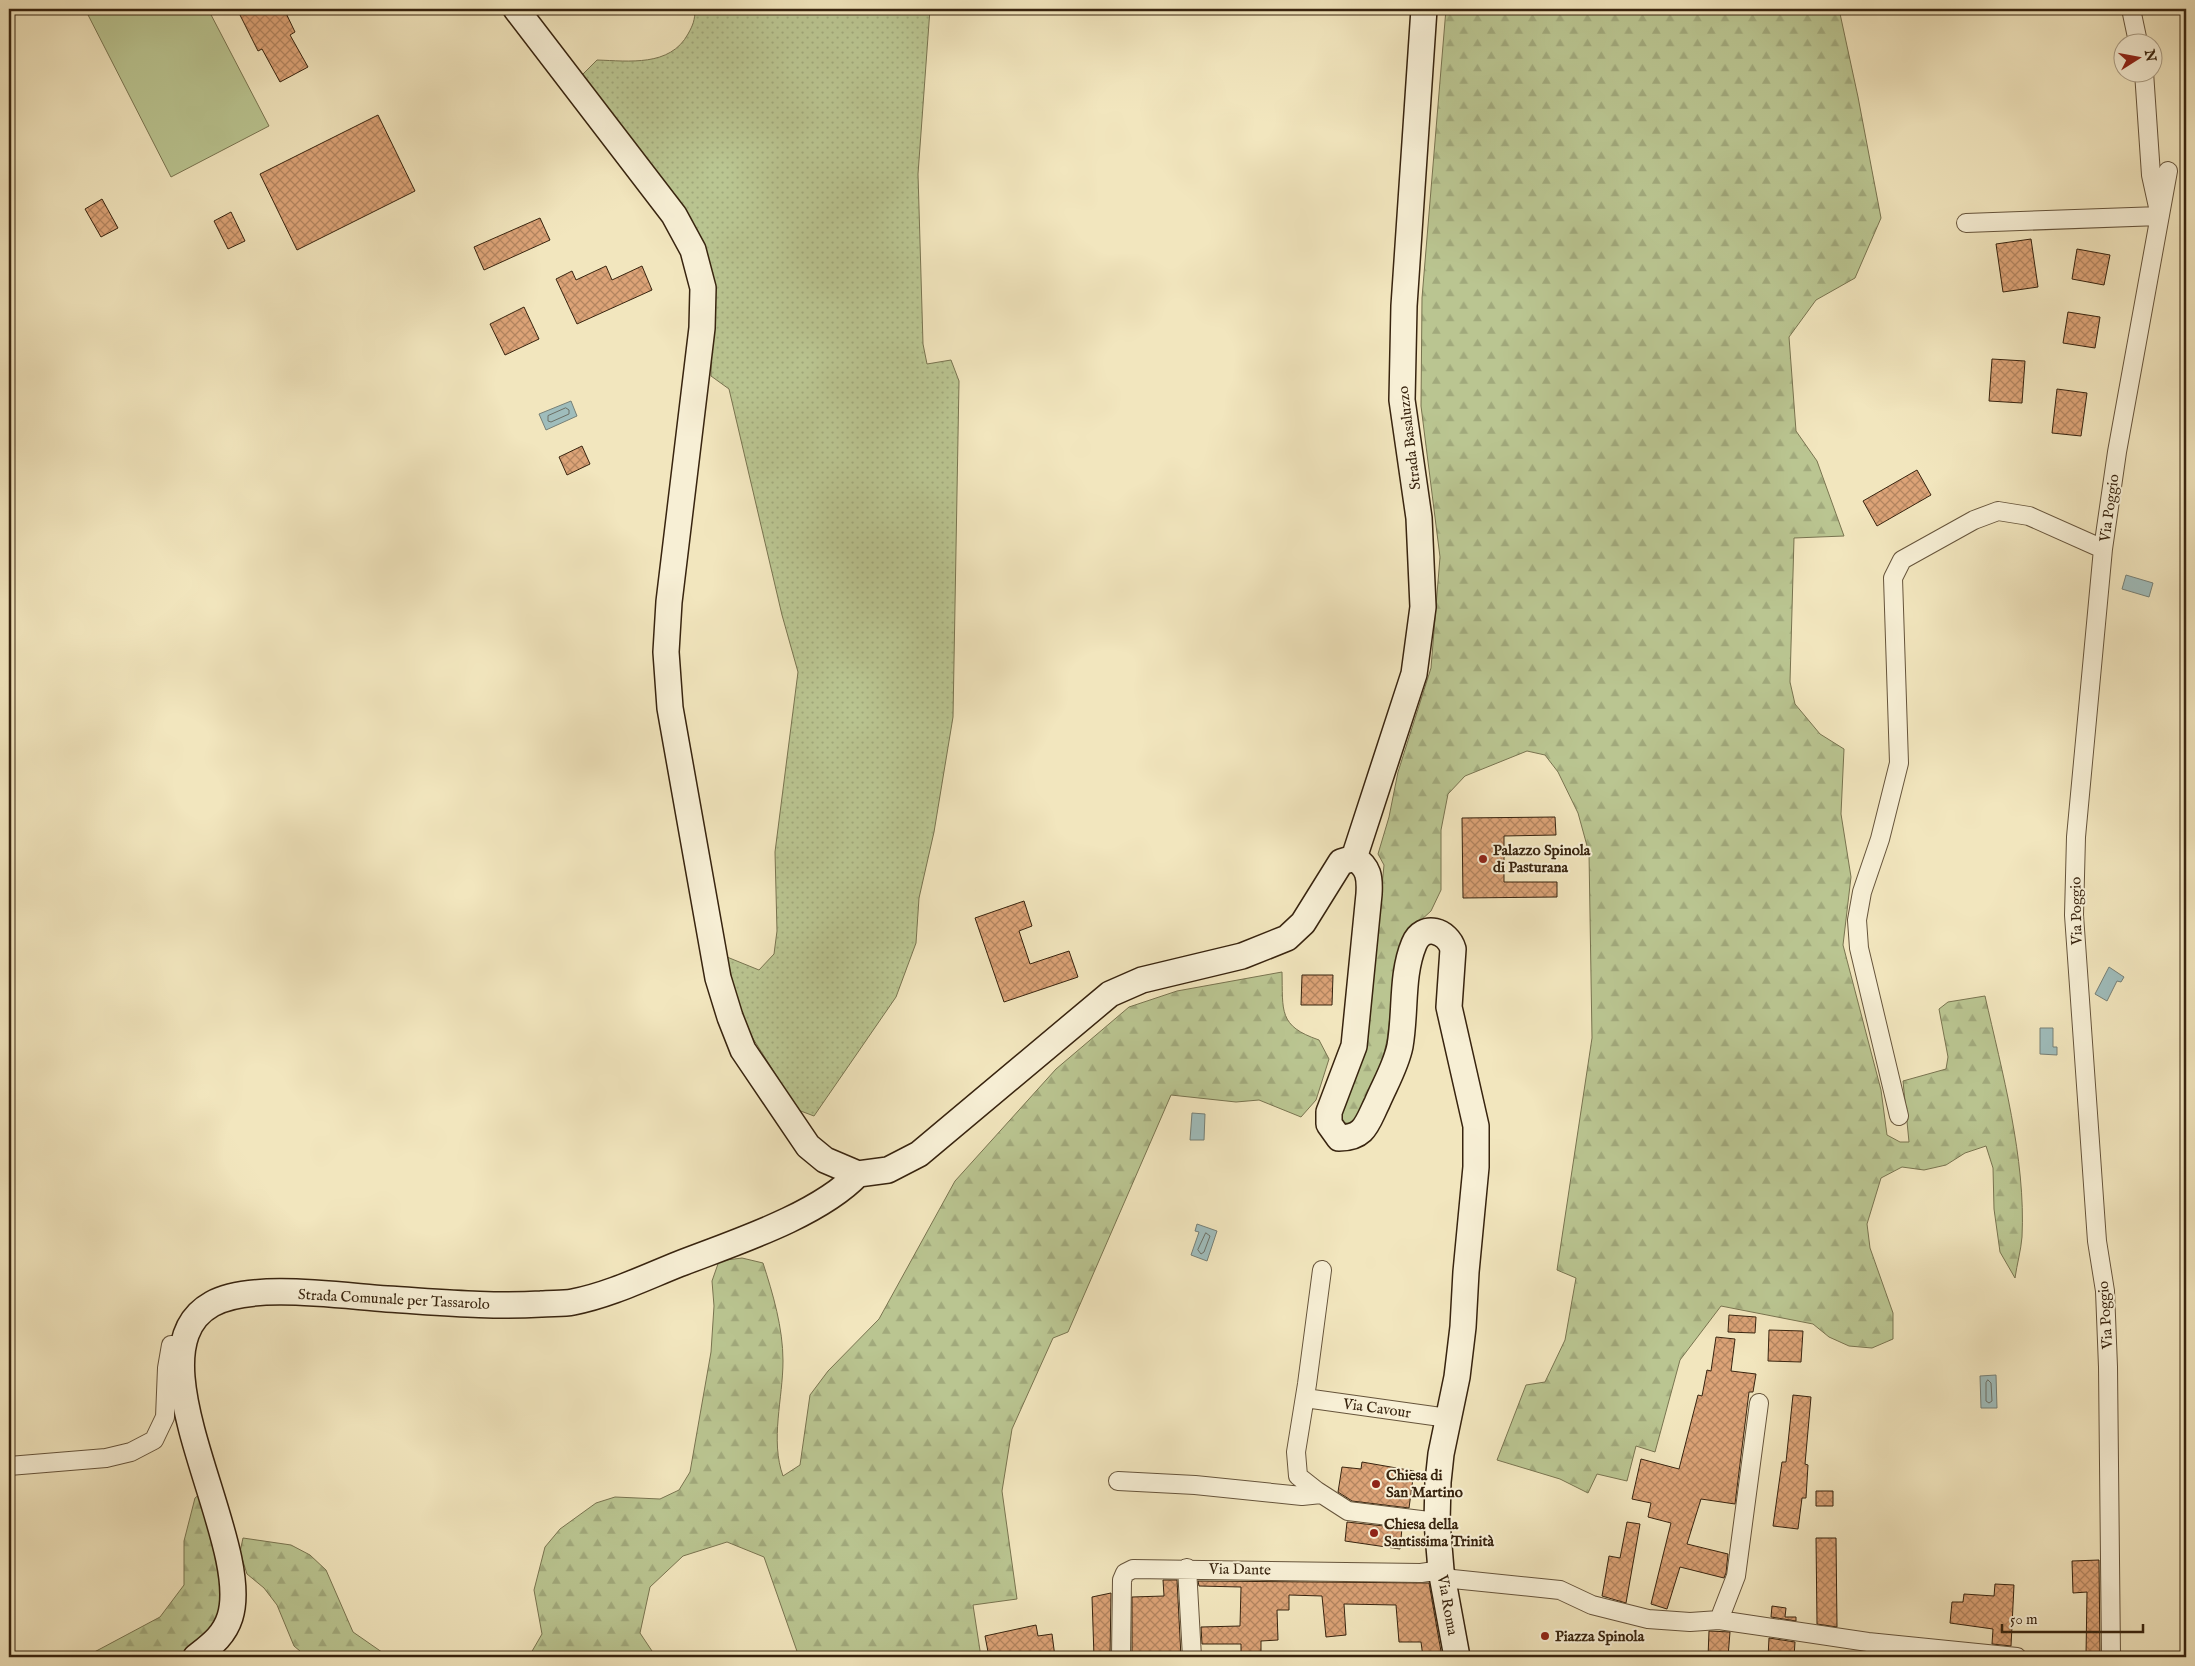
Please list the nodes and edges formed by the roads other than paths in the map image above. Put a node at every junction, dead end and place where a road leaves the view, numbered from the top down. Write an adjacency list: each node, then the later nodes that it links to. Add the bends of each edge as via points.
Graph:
1 (516, 9): 12 (main road, via 674,215 693,250 702,288 702,328 668,602 666,652 670,708 718,978 743,1050 808,1146 824,1160)
2 (1424, 9): 10 (main road, Strada Basaluzzo, via 1404,306 1402,400 1419,518 1423,607 1414,674)
3 (2131, 9): 4 (street)
4 (2136, 32)
5 (2145, 82): 7 (street, via 2151,175)
6 (2168, 171): 7 (street, Via Poggio)
7 (2160, 216): 8 (street); 9 (street, Via Poggio)
8 (1966, 223)
9 (2103, 549): 11 (street, via 2029,516 1998,511 1974,520 1902,560 1893,578 1899,763 1857,920 1859,948); 30 (street, Via Poggio, via 2076,837 2074,915 2097,1241 2105,1291)
10 (1354, 858): 12 (main road, via 1341,862 1303,923 1286,938 1242,956 1142,980 1110,994 919,1154 888,1170); 17 (main road, Via Roma, via 1363,863 1370,881 1354,1046 1329,1112 1329,1124 1339,1138 1353,1137 1365,1128 1393,1067 1399,1047 1408,964 1415,942 1424,933 1437,931 1448,938 1453,949 1449,1007 1476,1126 1476,1167 1464,1327)
11 (1899, 1116)
12 (858, 1174): 14 (main road, Strada Comunale per Tassarolo, via 842,1192 769,1228 614,1290 572,1302 509,1306 280,1293 239,1295 211,1304 193,1322)
13 (1322, 1270): 15 (street)
14 (183, 1346): 18 (street, Strada Comunale per Tassarolo, via 171,1345 165,1417 154,1440 131,1452 106,1458); 25 (main road, via 180,1370 190,1424 229,1556 232,1592 231,1615 222,1635)
15 (1305, 1398): 17 (street, Via Cavour); 20 (street, via 1296,1468 1298,1476)
16 (1759, 1403): 24 (street, via 1736,1576)
17 (1448, 1418): 21 (main road, Via Roma, via 1441,1454)
18 (9, 1466)
19 (1118, 1481): 20 (street, via 1302,1496)
20 (1321, 1494): 21 (street, via 1348,1512)
21 (1437, 1522): 23 (main road, Via Roma)
22 (1186, 1568): 23 (street, Via Dante); 26 (street, Via Dante, via 1133,1569 1126,1573 1122,1580); 27 (street)
23 (1442, 1574): 24 (street, Via Dante, via 1560,1590 1592,1605 1648,1619); 28 (main road, Via Roma)
24 (1720, 1620): 29 (street, Via Dante, via 1804,1634)
25 (196, 1657)
26 (1121, 1657)
27 (1192, 1657)
28 (1457, 1657)
29 (2017, 1657)
30 (2111, 1657)

